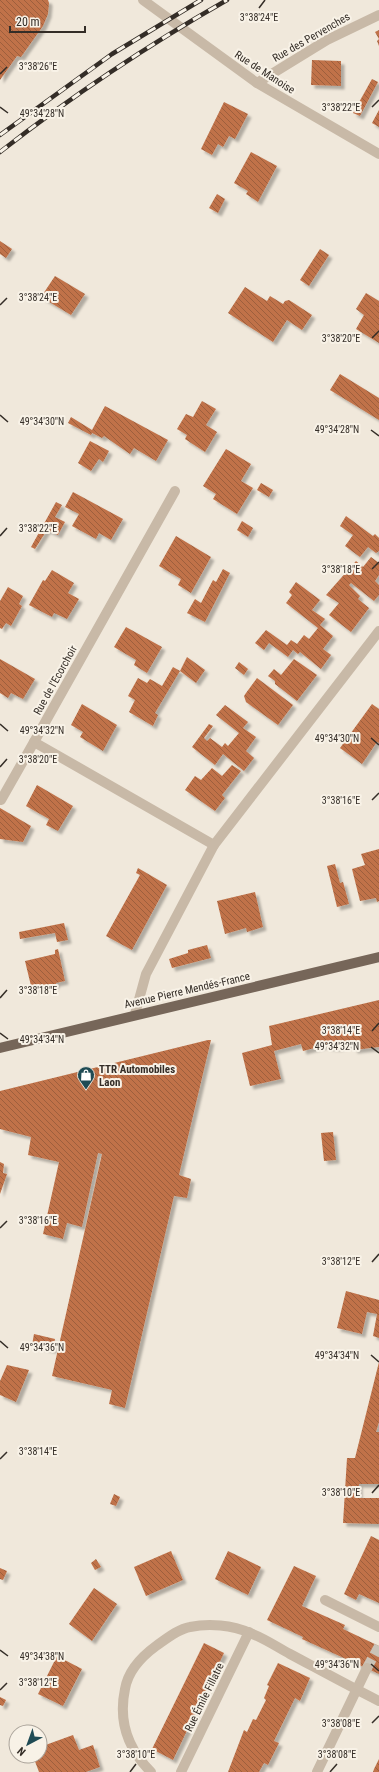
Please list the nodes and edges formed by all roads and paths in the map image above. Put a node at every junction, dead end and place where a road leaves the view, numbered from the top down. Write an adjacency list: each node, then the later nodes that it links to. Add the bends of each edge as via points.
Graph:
1 (144, 0): 3 (street, Rue de Manoise)
2 (379, 15): 3 (street, Rue des Pervenches, via 327,40)
3 (257, 83): 4 (street, Rue de Manoise)
4 (379, 154)
5 (175, 491): 7 (street, Rue de l'Ecorchoir)
6 (379, 632): 9 (street)
7 (34, 742): 8 (street, Rue de l'Ecorchoir); 9 (street)
8 (1, 800)
9 (214, 845): 11 (street, via 146,974)
10 (379, 957): 11 (main road, Avenue Pierre Mendés-France)
11 (135, 1014): 12 (main road, Avenue Pierre Mendés-France)
12 (0, 1048)
13 (325, 1600): 14 (street)
14 (379, 1627)
15 (249, 1632): 17 (street); 19 (street, via 224,1626 188,1627 162,1641 136,1665 128,1677 122,1719 132,1750); 20 (street, Rue Émile Fillatre)
16 (367, 1668): 17 (street)
17 (356, 1690): 18 (street); 21 (street)
18 (379, 1701)
19 (151, 1772)
20 (181, 1772)
21 (317, 1772)

